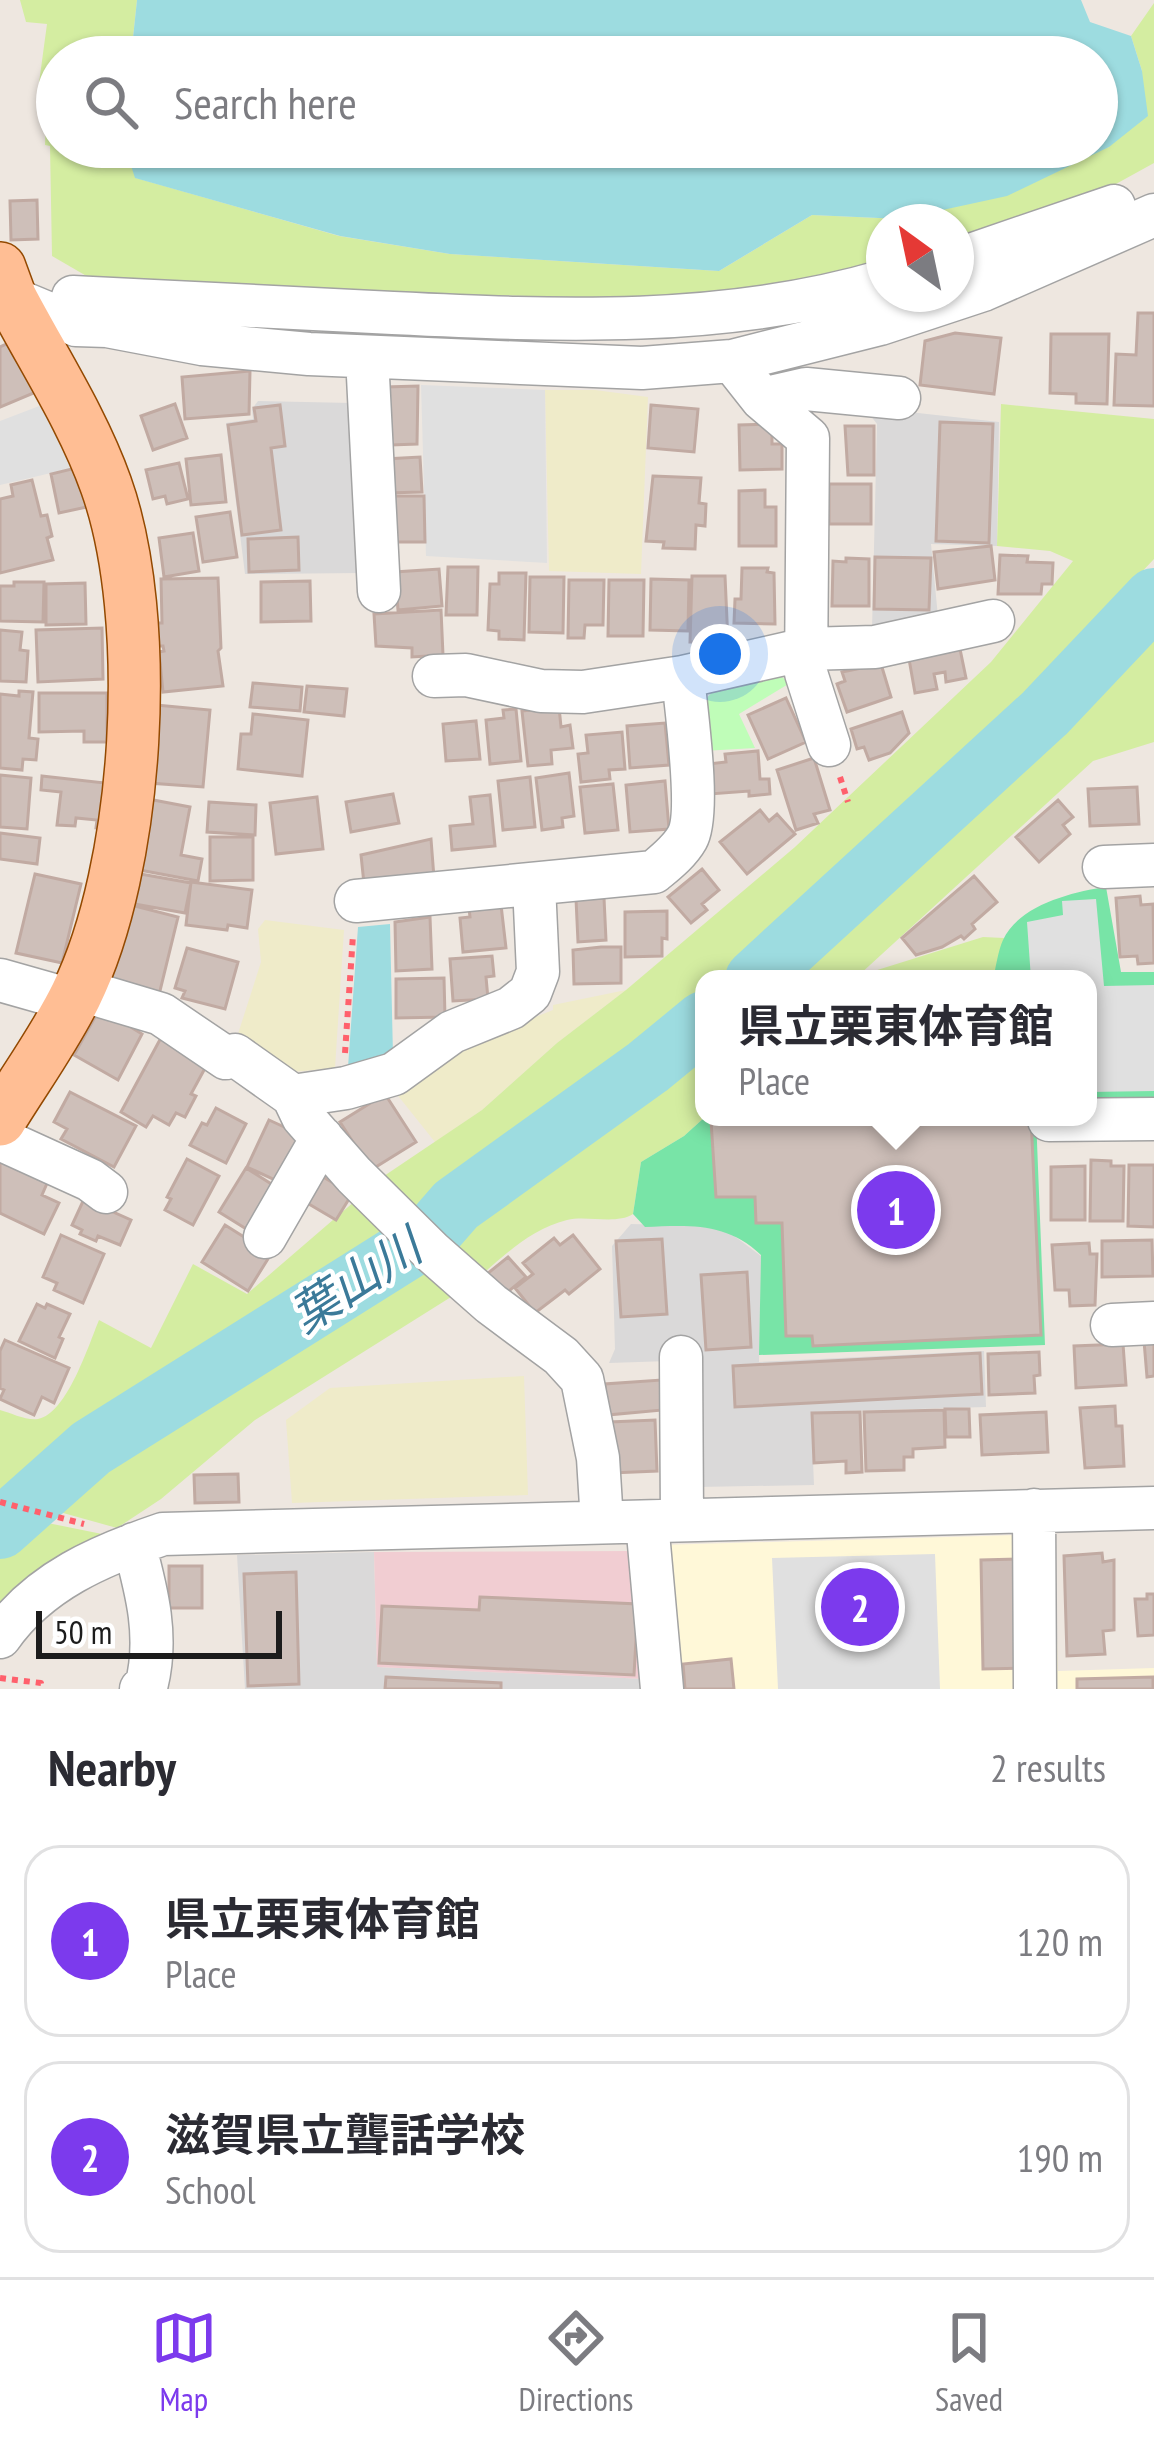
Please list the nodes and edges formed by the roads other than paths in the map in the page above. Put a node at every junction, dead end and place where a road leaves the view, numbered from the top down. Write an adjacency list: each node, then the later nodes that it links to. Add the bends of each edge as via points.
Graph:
1 (1154, 190): 3 (street)
2 (1154, 215): 7 (street, via 983,290)
3 (974, 254)
4 (866, 285): 5 (street, via 787,304 518,319)
5 (4, 288): 6 (street, via 76,325); 21 (main road, via 105,482 124,556 134,733 126,808)
6 (367, 357): 7 (street, via 643,368); 10 (street)
7 (732, 361): 9 (street)
8 (898, 398): 9 (street, via 806,389)
9 (762, 399): 12 (street, via 808,438)
10 (380, 591)
11 (993, 621): 12 (street, via 874,646)
12 (806, 649): 14 (street); 15 (street)
13 (434, 676): 14 (street, via 583,692)
14 (683, 676): 18 (street, via 690,834 654,872)
15 (829, 745)
16 (1154, 865): 17 (street)
17 (1104, 867)
18 (534, 885): 19 (street); 22 (street, via 538,972 530,993 452,1032 394,1074)
19 (356, 901)
20 (0, 980): 21 (street)
21 (76, 995): 22 (street, via 160,1014); 24 (main road)
22 (293, 1096): 26 (street)
23 (1154, 1119): 25 (street)
24 (0, 1120)
25 (1097, 1120)
26 (322, 1138): 29 (street); 36 (street, via 418,1238 582,1379)
27 (0, 1139): 28 (street)
28 (106, 1192)
29 (265, 1238)
30 (1154, 1323): 31 (street)
31 (1112, 1325)
32 (681, 1358): 35 (street)
33 (1154, 1508): 34 (street)
34 (1034, 1510): 35 (street); 41 (street)
35 (664, 1521): 36 (street); 40 (street)
36 (602, 1522): 37 (street, via 232,1529)
37 (134, 1544): 38 (street, via 39,1594); 39 (street, via 151,1605 152,1664)
38 (0, 1637)
39 (141, 1689)
40 (662, 1689)
41 (1035, 1689)

